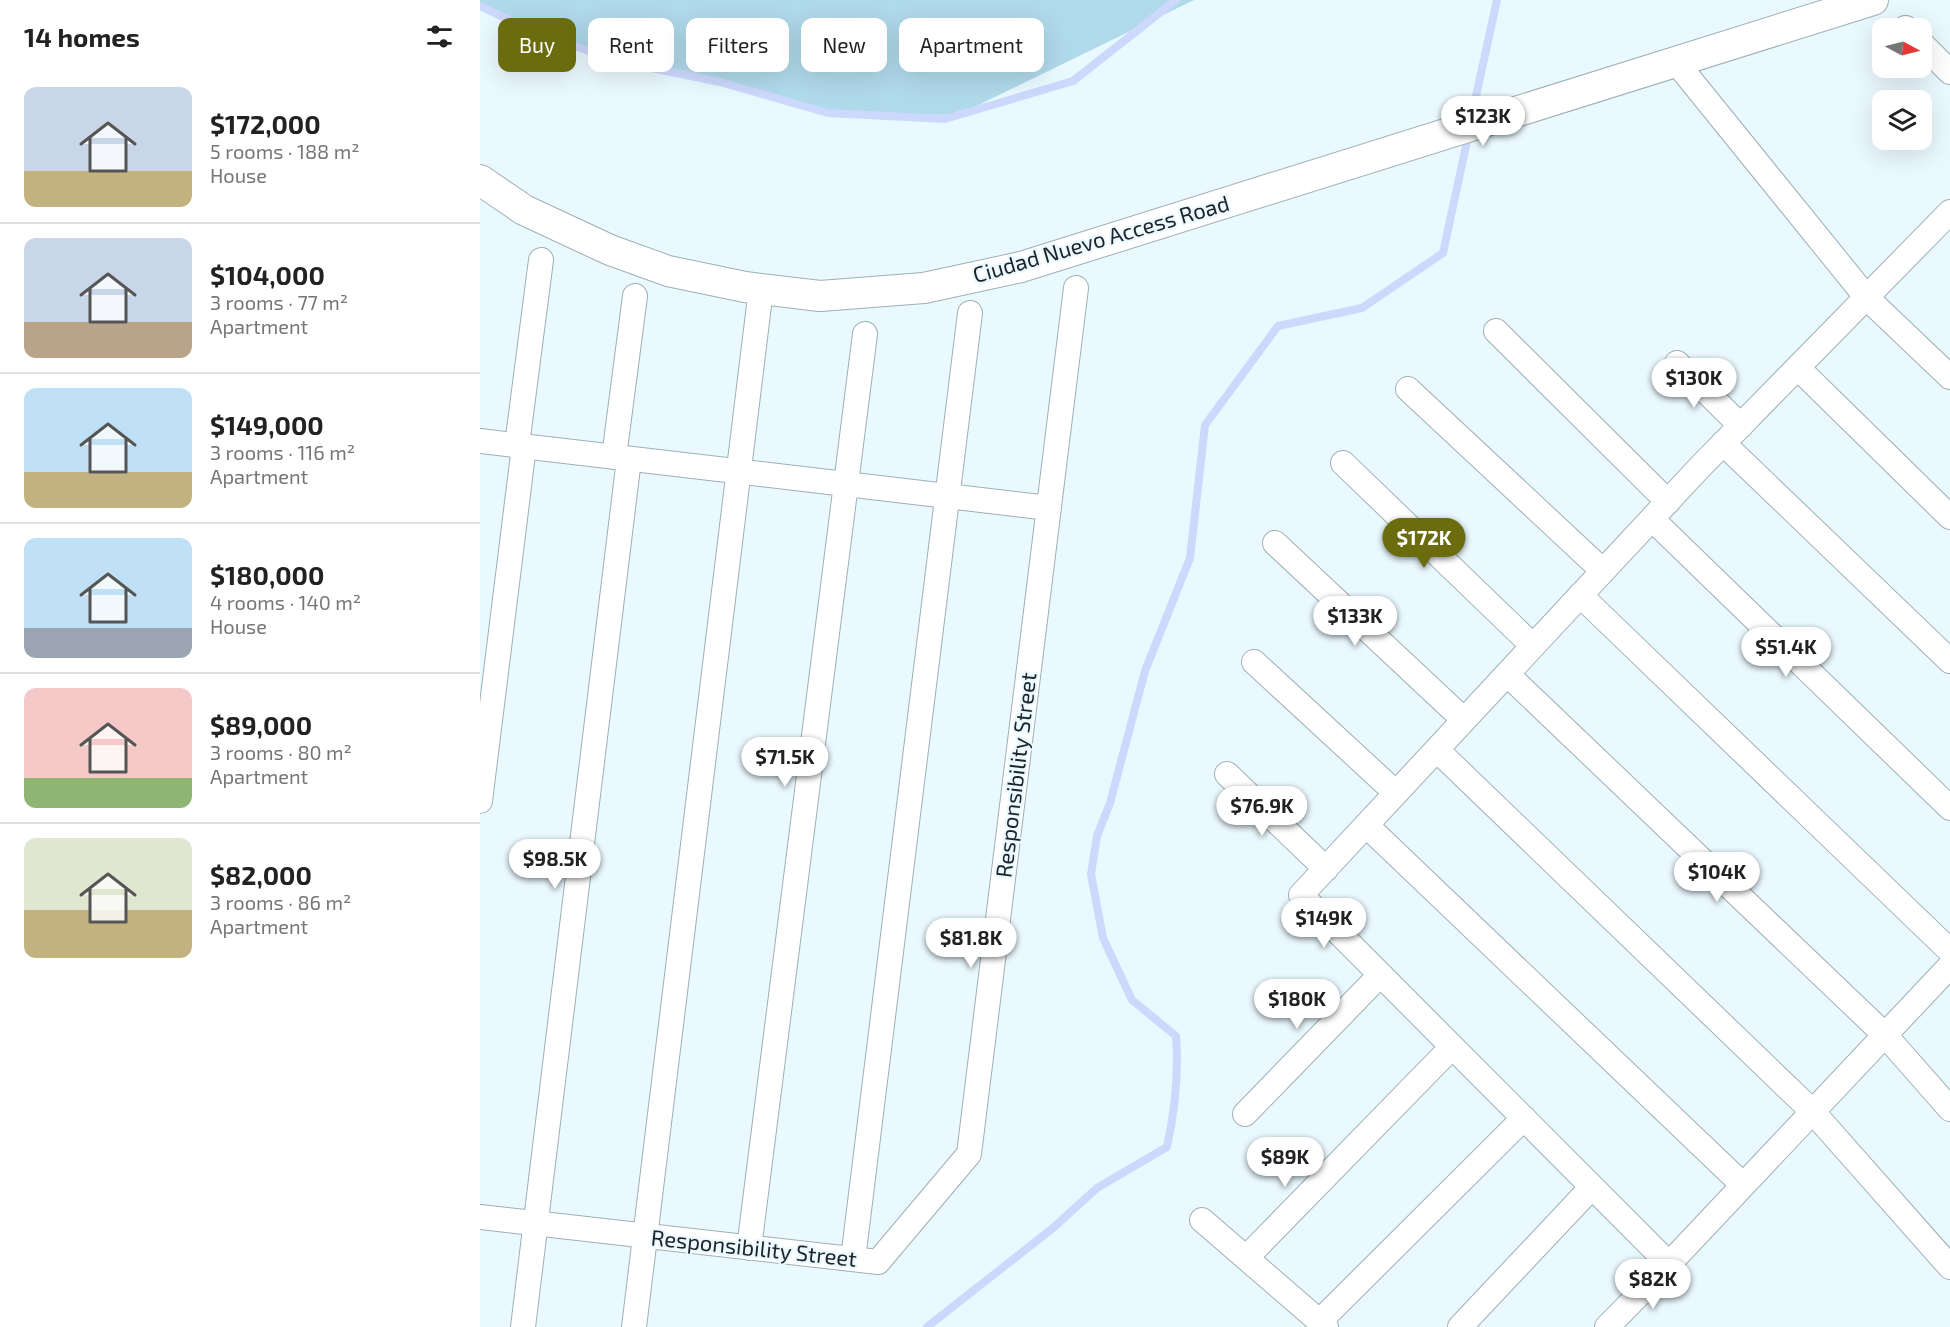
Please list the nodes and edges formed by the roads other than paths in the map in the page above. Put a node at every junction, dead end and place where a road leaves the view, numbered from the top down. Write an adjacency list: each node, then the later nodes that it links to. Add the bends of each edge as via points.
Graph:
1 (1873, 0): 3 (street)
2 (1932, 54): 4 (street)
3 (1676, 62): 9 (street, Ciudad Nuevo Access Road, via 1021,267 924,288 820,296); 11 (street)
4 (1950, 72)
5 (480, 180): 9 (street, Ciudad Nuevo Access Road, via 524,210 610,250 668,271)
6 (1950, 212): 11 (street)
7 (541, 260): 22 (street)
8 (1076, 288): 28 (street, Responsibility Street)
9 (761, 289): 25 (street)
10 (635, 297): 23 (street)
11 (1867, 298): 16 (street); 17 (street)
12 (970, 312): 27 (street)
13 (1496, 331): 29 (street)
14 (864, 334): 26 (street)
15 (1677, 363): 19 (street)
16 (1798, 368): 19 (street); 30 (street)
17 (1948, 372)
18 (1408, 389): 32 (street)
19 (1741, 426): 21 (street)
20 (480, 441): 22 (street)
21 (1723, 443): 29 (street); 35 (street)
22 (520, 446): 23 (street); 42 (street)
23 (621, 458): 25 (street); 59 (street)
24 (1343, 463): 34 (street)
25 (739, 472): 26 (street); 60 (street)
26 (844, 484): 27 (street); 61 (street)
27 (947, 496): 28 (street); 63 (street)
28 (1049, 508): 63 (street, Responsibility Street, via 969,1154 878,1262)
29 (1660, 510): 32 (street); 43 (street)
30 (1950, 517)
31 (1275, 543): 38 (street)
32 (1603, 571): 33 (street)
33 (1580, 595): 34 (street); 46 (street)
34 (1533, 646): 37 (street)
35 (1950, 661)
36 (1254, 662): 41 (street)
37 (1507, 674): 38 (street); 49 (street)
38 (1464, 720): 39 (street)
39 (1437, 750): 41 (street); 52 (street)
40 (1227, 774): 45 (street)
41 (1396, 793): 44 (street)
42 (480, 801)
43 (1950, 808)
44 (1366, 825): 45 (street); 55 (street)
45 (1326, 869): 48 (street, via 1300,895)
46 (1950, 951)
47 (1950, 966): 49 (street)
48 (1380, 975): 50 (street); 53 (street)
49 (1885, 1035): 51 (street); 52 (street)
50 (1452, 1047): 54 (street); 62 (street)
51 (1950, 1109)
52 (1813, 1112): 55 (street); 65 (street)
53 (1245, 1114)
54 (1524, 1118): 56 (street); 66 (street)
55 (1743, 1185): 64 (street)
56 (1592, 1187): 64 (street); 69 (street)
57 (480, 1217): 59 (street, Responsibility Street)
58 (1203, 1220): 62 (street)
59 (535, 1224): 60 (street, Responsibility Street); 67 (street)
60 (645, 1237): 61 (street, Responsibility Street); 68 (street)
61 (749, 1248): 63 (street, Responsibility Street)
62 (1246, 1258): 66 (street)
63 (853, 1259)
64 (1669, 1264): 70 (street)
65 (1950, 1268)
66 (1323, 1324)
67 (523, 1327)
68 (634, 1327)
69 (1460, 1327)
70 (1607, 1327)

